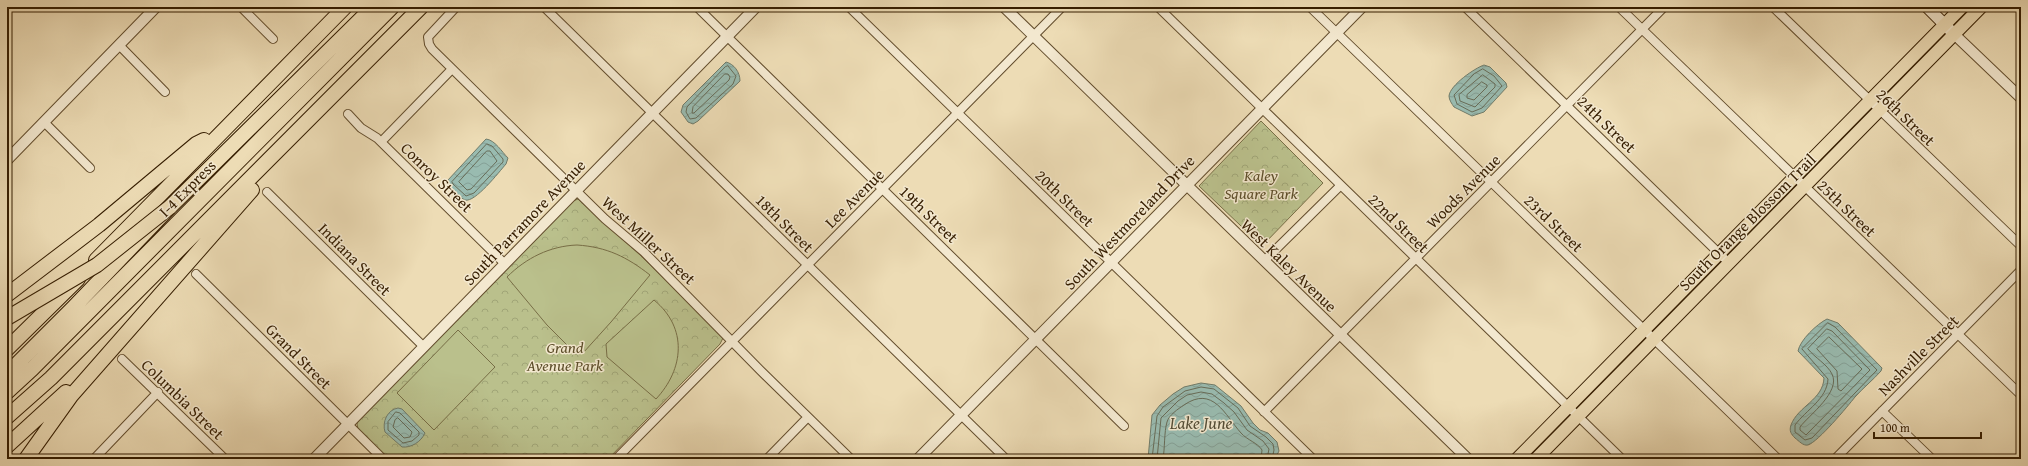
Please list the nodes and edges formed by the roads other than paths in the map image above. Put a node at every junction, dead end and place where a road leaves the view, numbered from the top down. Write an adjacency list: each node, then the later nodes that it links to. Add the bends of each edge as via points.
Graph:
1 (156, 7): 31 (street)
2 (241, 7): 30 (street)
3 (345, 7): 44 (highway)
4 (373, 7): 56 (highway, I-4 Express)
5 (392, 7): 80 (highway, I-4 Express)
6 (421, 7): 33 (highway)
7 (456, 7): 32 (street, West Miller Street, via 430,34 428,42)
8 (544, 7): 40 (street, 18th Street)
9 (697, 7): 28 (street, 19th Street)
10 (756, 7): 28 (street, South Parramore Avenue)
11 (849, 7): 41 (street, 20th Street)
12 (1004, 7): 29 (street, West Kaley Avenue)
13 (1062, 7): 29 (street, Lee Avenue)
14 (1158, 7): 38 (street, 22nd Street)
15 (1310, 7): 26 (street, 23rd Street)
16 (1362, 7): 26 (street, South Westmoreland Drive)
17 (1465, 7): 37 (street, 24th Street)
18 (1619, 7): 25 (street, 25th Street)
19 (1664, 7): 25 (street, Woods Avenue)
20 (1773, 7): 36 (street, 26th Street)
21 (1927, 7): 24 (main road)
22 (1962, 7): 24 (main road, South Orange Blossom Trail)
23 (1981, 7): 27 (main road, South Orange Blossom Trail)
24 (1945, 25): 27 (main road); 36 (main road, South Orange Blossom Trail)
25 (1642, 30): 37 (street, Woods Avenue); 48 (street, 25th Street)
26 (1337, 34): 38 (street, South Westmoreland Drive); 49 (street, 23rd Street)
27 (1954, 34): 35 (street); 39 (main road, South Orange Blossom Trail)
28 (727, 36): 40 (street, South Parramore Avenue); 53 (street, 19th Street)
29 (1033, 36): 41 (street, Lee Avenue); 50 (street, West Kaley Avenue)
30 (273, 38)
31 (119, 45): 34 (street); 43 (street)
32 (452, 69): 45 (street); 54 (street, West Miller Street)
33 (357, 72): 77 (highway); 89 (highway, via 51,378)
34 (165, 92)
35 (2021, 98)
36 (1870, 101): 39 (street, 26th Street); 48 (main road, South Orange Blossom Trail)
37 (1567, 105): 49 (street, Woods Avenue); 58 (street, 24th Street)
38 (1262, 110): 50 (street, South Westmoreland Drive); 51 (street, 22nd Street)
39 (1879, 110): 52 (main road, South Orange Blossom Trail); 57 (street, 26th Street)
40 (653, 112): 54 (street, South Parramore Avenue); 64 (street, 18th Street)
41 (957, 112): 53 (street, Lee Avenue); 62 (street, 20th Street)
42 (348, 114): 45 (street, Conroy Street)
43 (44, 122): 46 (street); 47 (street)
44 (219, 133): 67 (highway, via 196,144 99,225); 76 (highway)
45 (381, 142): 61 (street, Conroy Street)
46 (7, 160)
47 (90, 168)
48 (1795, 177): 52 (street, 25th Street); 58 (main road, South Orange Blossom Trail)
49 (1492, 182): 59 (street, Woods Avenue); 69 (street, 23rd Street)
50 (1186, 186): 60 (street, West Kaley Avenue); 62 (street, South Westmoreland Drive)
51 (1340, 186): 59 (street, 22nd Street); 60 (street)
52 (1804, 186): 63 (main road, South Orange Blossom Trail); 70 (street, 25th Street)
53 (883, 188): 64 (street, Lee Avenue); 72 (street, 19th Street)
54 (576, 190): 61 (street, South Parramore Avenue); 74 (street, West Miller Street, via 644,252)
55 (267, 192): 75 (street, Indiana Street)
56 (170, 207): 68 (highway, bridge, via 97,265); 79 (highway, I-4 Express, bridge)
57 (2021, 246)
58 (1719, 254): 63 (street, 24th Street); 69 (main road, South Orange Blossom Trail)
59 (1416, 258): 71 (street, Woods Avenue); 83 (street, 22nd Street)
60 (1264, 261): 71 (street, West Kaley Avenue)
61 (504, 263): 75 (street, South Parramore Avenue)
62 (1110, 263): 72 (street, South Westmoreland Drive); 85 (street, 20th Street)
63 (1729, 263): 73 (main road, South Orange Blossom Trail)
64 (808, 265): 74 (street, Lee Avenue); 86 (street, 18th Street)
65 (2021, 270): 70 (street, Nashville Street)
66 (196, 274): 90 (street, Grand Street)
67 (7, 295)
68 (7, 318)
69 (1644, 330): 73 (street, 23rd Street); 83 (main road, South Orange Blossom Trail)
70 (1958, 335): 82 (street, 25th Street); 84 (street, Nashville Street)
71 (1341, 336): 85 (street, Woods Avenue); 104 (street, West Kaley Avenue)
72 (1036, 339): 86 (street, South Westmoreland Drive); 91 (street, 19th Street)
73 (1654, 339): 87 (main road, South Orange Blossom Trail); 108 (street, 23rd Street)
74 (732, 341): 88 (street, West Miller Street); 98 (street, Lee Avenue)
75 (423, 346): 90 (street, South Parramore Avenue)
76 (7, 349)
77 (110, 352): 92 (highway); 93 (highway, via 70,396)
78 (122, 359): 81 (street, Columbia Street)
79 (7, 374)
80 (7, 392)
81 (158, 392): 94 (street); 95 (street, Columbia Street)
82 (2021, 395)
83 (1568, 407): 87 (street, 22nd Street); 105 (main road, South Orange Blossom Trail)
84 (1882, 411): 109 (street, Nashville Street); 110 (street)
85 (1264, 412): 103 (street, 20th Street)
86 (960, 416): 101 (street, South Westmoreland Drive); 102 (street, 18th Street)
87 (1578, 416): 106 (main road, South Orange Blossom Trail); 107 (street, 22nd Street)
88 (808, 417): 99 (street); 100 (street, West Miller Street)
89 (7, 418)
90 (348, 424): 96 (street, South Parramore Avenue); 97 (street, Grand Street)
91 (1124, 426)
92 (7, 446)
93 (26, 459)
94 (94, 459)
95 (225, 459)
96 (314, 459)
97 (383, 459)
98 (616, 459)
99 (767, 459)
100 (851, 459)
101 (918, 459)
102 (1006, 459)
103 (1313, 459)
104 (1468, 459)
105 (1517, 459)
106 (1536, 459)
107 (1622, 459)
108 (1778, 459)
109 (1835, 459)
110 (1932, 459)

